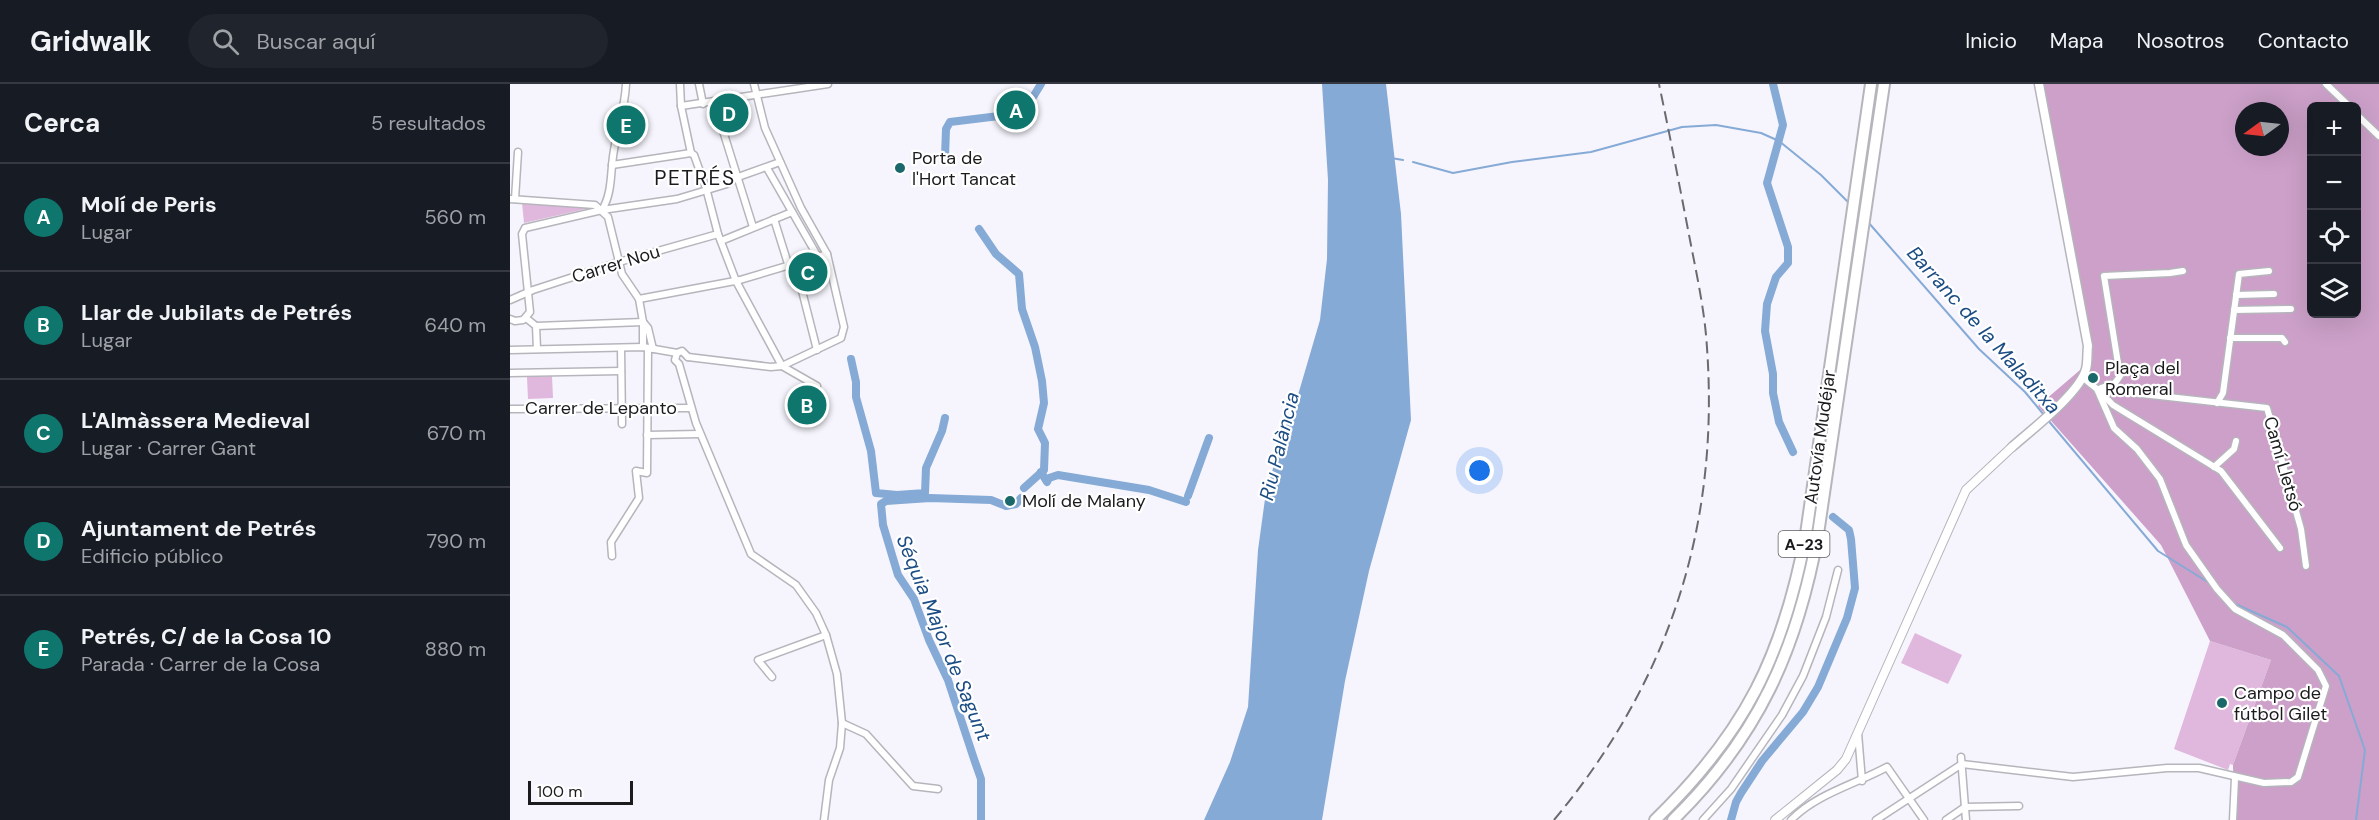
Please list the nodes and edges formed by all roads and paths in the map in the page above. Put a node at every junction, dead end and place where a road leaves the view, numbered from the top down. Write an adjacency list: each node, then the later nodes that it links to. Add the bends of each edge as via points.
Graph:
1 (626, 84): 20 (street)
2 (680, 84): 14 (street)
3 (699, 84): 13 (street)
4 (754, 84): 10 (street)
5 (828, 84): 10 (street)
6 (1871, 84): 96 (highway, Autovía Mudéjar / A-23, via 1806,534 1785,624 1746,709 1720,749)
7 (1884, 84): 97 (highway, Autovía Mudéjar / A-23, via 1809,584 1780,670 1758,712 1730,755)
8 (2038, 84): 65 (main road, via 2088,346)
9 (2326, 84): 12 (street)
10 (757, 96): 11 (street); 19 (street)
11 (714, 102): 13 (street); 22 (street)
12 (2345, 102)
13 (703, 104): 14 (street)
14 (681, 106): 18 (street)
15 (2361, 119): 16 (street)
16 (2379, 136)
17 (518, 152): 24 (street)
18 (691, 153): 20 (street); 23 (street)
19 (780, 162): 21 (street); 32 (street)
20 (612, 165): 26 (street, via 608,200)
21 (767, 168): 22 (street); 27 (street)
22 (738, 177): 23 (street); 30 (street)
23 (707, 190): 26 (street, via 677,199); 31 (street)
24 (513, 199): 25 (street)
25 (577, 204): 26 (street, via 595,205); 28 (street)
26 (602, 210): 28 (street); 34 (street, via 608,217)
27 (792, 212): 29 (street, Carrer Nou); 33 (street)
28 (577, 217): 40 (street, via 525,228 522,234)
29 (774, 219): 30 (street, Carrer Nou); 35 (street)
30 (753, 227): 31 (street, Carrer Nou)
31 (720, 237): 34 (street, Carrer Nou); 38 (street)
32 (827, 254): 33 (street); 58 (street, via 844,327 841,338)
33 (818, 257): 35 (street)
34 (619, 262): 40 (street, Carrer Nou); 44 (street, via 622,274)
35 (789, 267): 38 (street)
36 (2183, 271): 67 (street, via 2104,276 2120,376 2115,383)
37 (2269, 271): 42 (street, via 2238,274)
38 (736, 280): 44 (street); 62 (street)
39 (800, 284): 58 (street)
40 (528, 292): 43 (street, Carrer Nou); 45 (street)
41 (2274, 294): 42 (street)
42 (2236, 295): 47 (street)
43 (512, 299): 45 (street, via 524,298)
44 (639, 299): 50 (street)
45 (529, 304): 48 (street)
46 (2291, 309): 47 (street)
47 (2234, 310): 52 (street)
48 (526, 318): 49 (street, via 519,322); 51 (street)
49 (510, 319)
50 (643, 322): 51 (street); 55 (street); 55 (street, via 648,328)
51 (536, 326): 56 (street)
52 (2230, 338): 53 (street, via 2274,337); 68 (street, via 2223,393)
53 (2285, 342)
54 (621, 348): 55 (street); 56 (street); 63 (street)
55 (648, 348): 59 (street); 69 (street)
56 (537, 349): 57 (street)
57 (510, 350)
58 (817, 350): 62 (street)
59 (677, 353): 60 (street, via 684,352); 61 (street, via 675,360)
60 (688, 357): 61 (street, via 686,363); 62 (street)
61 (679, 364): 71 (street)
62 (782, 366): 66 (street)
63 (621, 371): 64 (street); 70 (street)
64 (510, 373)
65 (2082, 377): 67 (street); 77 (main road, via 2073,392)
66 (817, 386)
67 (2097, 389): 68 (street, Camí Lletsó); 78 (street, via 2113,405); 88 (street, via 2114,428 2137,448 2160,479 2186,545 2203,569 2235,609 2283,635 2318,670 2326,686 2298,777 2283,783)
68 (2217, 403): 81 (street, Camí Lletsó, via 2267,408 2301,529)
69 (649, 407): 70 (street, Carrer de Lepanto); 71 (street, Carrer de Lepanto); 75 (street)
70 (622, 408): 72 (street, Carrer de Lepanto); 73 (street)
71 (691, 408): 74 (street)
72 (510, 409)
73 (622, 424)
74 (700, 434): 75 (street); 83 (street, via 751,554 796,585)
75 (647, 435): 80 (street, via 647,472 636,471 639,498 611,542)
76 (2236, 441): 78 (street, via 2234,449)
77 (2012, 447): 86 (street, via 1977,477 1963,496)
78 (2214, 467): 79 (street)
79 (2280, 548)
80 (612, 556)
81 (2306, 566)
82 (1838, 570): 98 (street, via 1826,616 1803,676 1782,715 1731,789)
83 (826, 635): 84 (street, via 758,660); 85 (street, via 837,675)
84 (772, 677)
85 (842, 723): 90 (street, via 866,734 913,786); 95 (street)
86 (1858, 732): 89 (street); 92 (street, via 1837,770)
87 (1962, 761): 88 (street, via 2073,777 2199,768); 91 (street); 94 (street)
88 (2235, 778): 105 (street)
89 (1862, 781): 91 (street, via 1887,767); 100 (street, via 1824,797)
90 (938, 789)
91 (1909, 798): 101 (street); 102 (street)
92 (1799, 802): 99 (street); 100 (street)
93 (2019, 806): 94 (street)
94 (1965, 807): 103 (street); 104 (street)
95 (824, 820)
96 (1655, 820)
97 (1673, 820)
98 (1703, 820)
99 (1775, 820)
100 (1789, 820)
101 (1876, 820)
102 (1923, 820)
103 (1946, 820)
104 (1966, 820)
105 (2233, 820)

